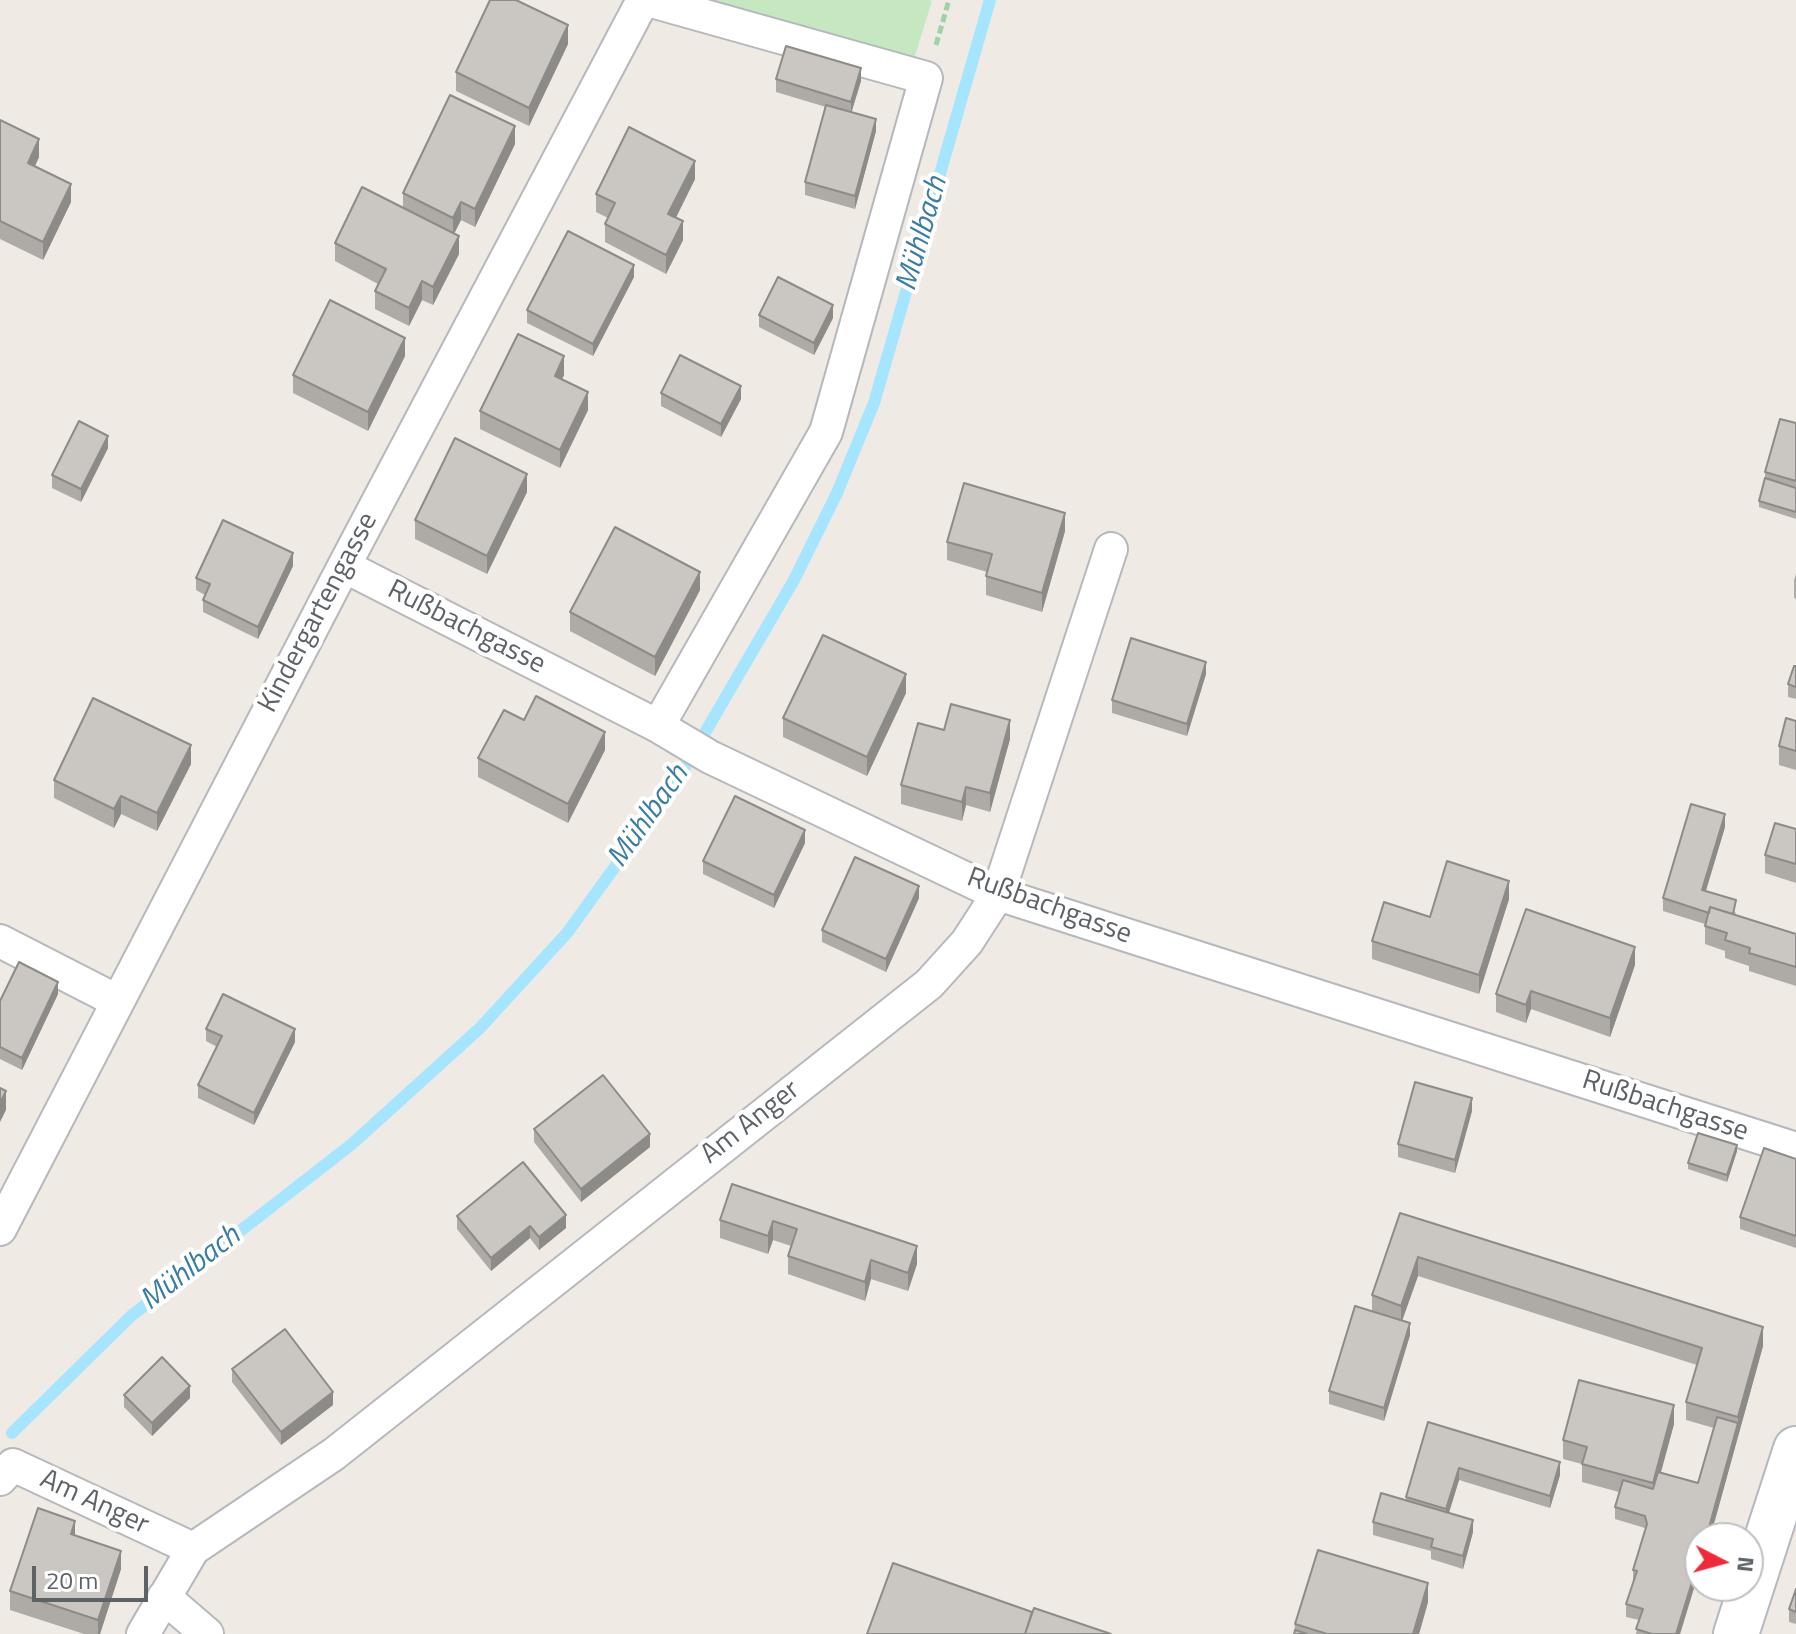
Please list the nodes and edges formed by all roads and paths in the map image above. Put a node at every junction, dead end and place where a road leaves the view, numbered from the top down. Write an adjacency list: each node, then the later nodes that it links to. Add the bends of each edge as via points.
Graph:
1 (645, 0): 3 (street); 5 (street, Kindergartengasse)
2 (949, 0): 3 (path)
3 (926, 78): 6 (street, via 826,432)
4 (1111, 549): 7 (street, Am Anger)
5 (344, 566): 6 (street, Rußbachgasse); 9 (street, Kindergartengasse)
6 (663, 729): 7 (street, Rußbachgasse, via 710,757)
7 (998, 894): 10 (street, Rußbachgasse); 14 (street, Am Anger, via 967,942 929,984 334,1454)
8 (0, 941): 9 (street)
9 (117, 1001): 11 (street, Kindergartengasse)
10 (1796, 1149)
11 (0, 1229)
12 (1796, 1449): 18 (main road)
13 (0, 1479): 14 (street, Am Anger, via 13,1465)
14 (193, 1549): 15 (street, Am Anger)
15 (164, 1597): 16 (street, Am Anger); 17 (street)
16 (143, 1634)
17 (207, 1634)
18 (1736, 1634)

